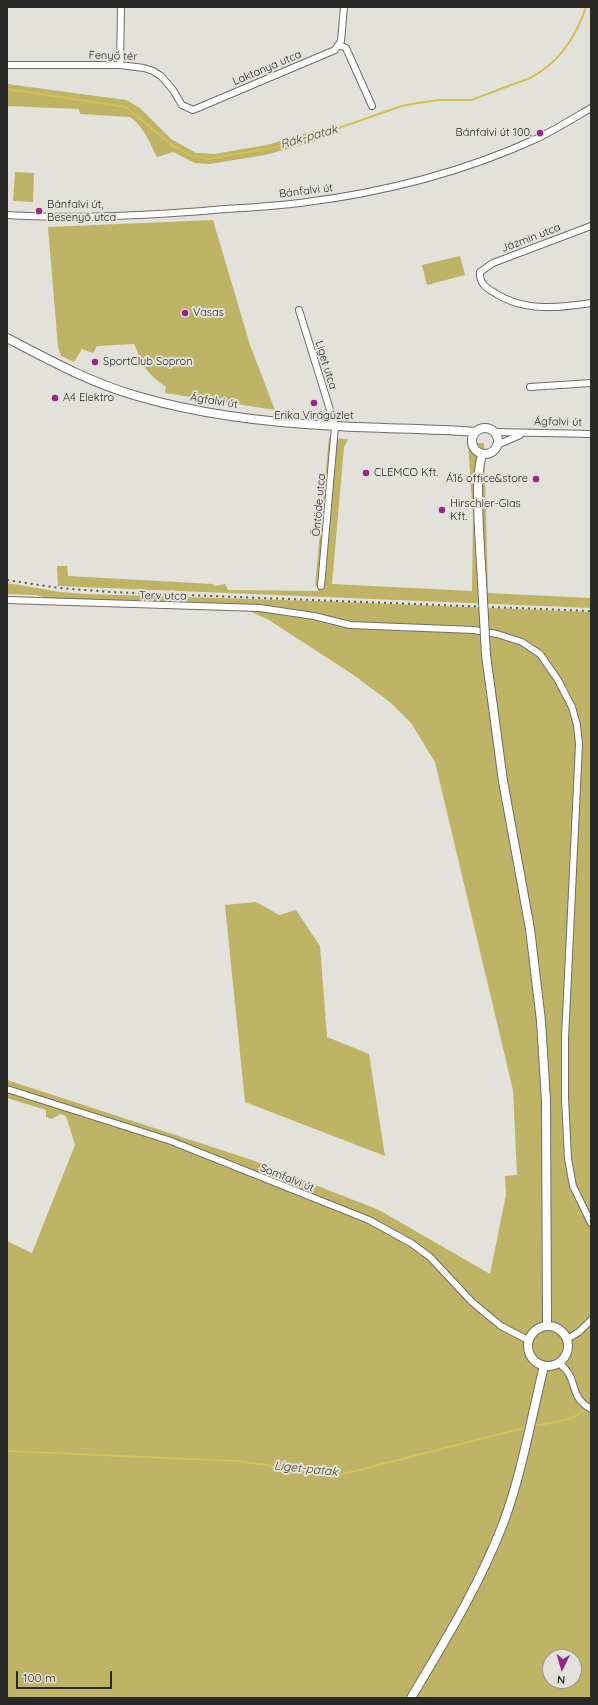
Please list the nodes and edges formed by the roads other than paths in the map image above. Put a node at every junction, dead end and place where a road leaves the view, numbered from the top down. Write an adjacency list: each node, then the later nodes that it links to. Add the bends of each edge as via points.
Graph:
1 (121, 7): 5 (street)
2 (344, 7): 3 (street)
3 (340, 45): 6 (street, via 346,48); 7 (street, Laktanya utca, via 335,50)
4 (7, 65): 5 (street, Fenyő tér)
5 (120, 65): 7 (street, Fenyő tér, via 153,71 173,90 182,105 194,110)
6 (372, 106)
7 (200, 108)
8 (591, 108): 9 (street, Bánfalvi út, via 546,134 503,153 398,185 342,197 281,205 162,214 68,217)
9 (7, 215)
10 (591, 226): 11 (street, Jázmin utca, via 494,263 480,272 484,285 509,302 541,307)
11 (591, 303)
12 (299, 310): 16 (street, Liget utca)
13 (7, 338): 16 (main road, Ágfalvi út, via 85,378 137,396 218,413)
14 (591, 383): 15 (street)
15 (530, 387)
16 (335, 426): 17 (main road, Ágfalvi út); 25 (street, Öntöde utca)
17 (431, 430): 18 (main road, Ágfalvi út); 22 (main road, Ágfalvi út, via 457,434)
18 (476, 432): 19 (main road, via 486,428); 22 (main road)
19 (495, 432): 20 (street, Ágfalvi út); 23 (main road, via 498,438)
20 (525, 433): 21 (street, Ágfalvi út); 23 (street, Ágfalvi út)
21 (591, 434)
22 (472, 440): 24 (main road)
23 (497, 445): 24 (main road, via 492,452)
24 (480, 455): 30 (main road, bridge, via 478,482 486,655 503,781 530,929 541,1021 546,1101)
25 (321, 586)
26 (7, 600): 28 (street, Terv utca, via 260,608 350,625 474,630 516,640 540,654 558,680 572,707 577,725 565,1098 568,1159 573,1186)
27 (7, 1089): 32 (street, Somfalvi út, via 170,1141 369,1220 411,1243 430,1257 472,1302 501,1326)
28 (591, 1223)
29 (591, 1320): 31 (street)
30 (547, 1326): 31 (main road, via 560,1330); 32 (main road, via 536,1330)
31 (567, 1339): 33 (main road, via 568,1350)
32 (528, 1340): 34 (main road, via 530,1357)
33 (560, 1364): 34 (main road); 35 (street, via 569,1371 575,1394)
34 (544, 1366): 36 (main road, via 513,1494 487,1563 462,1613)
35 (588, 1407)
36 (411, 1698)

